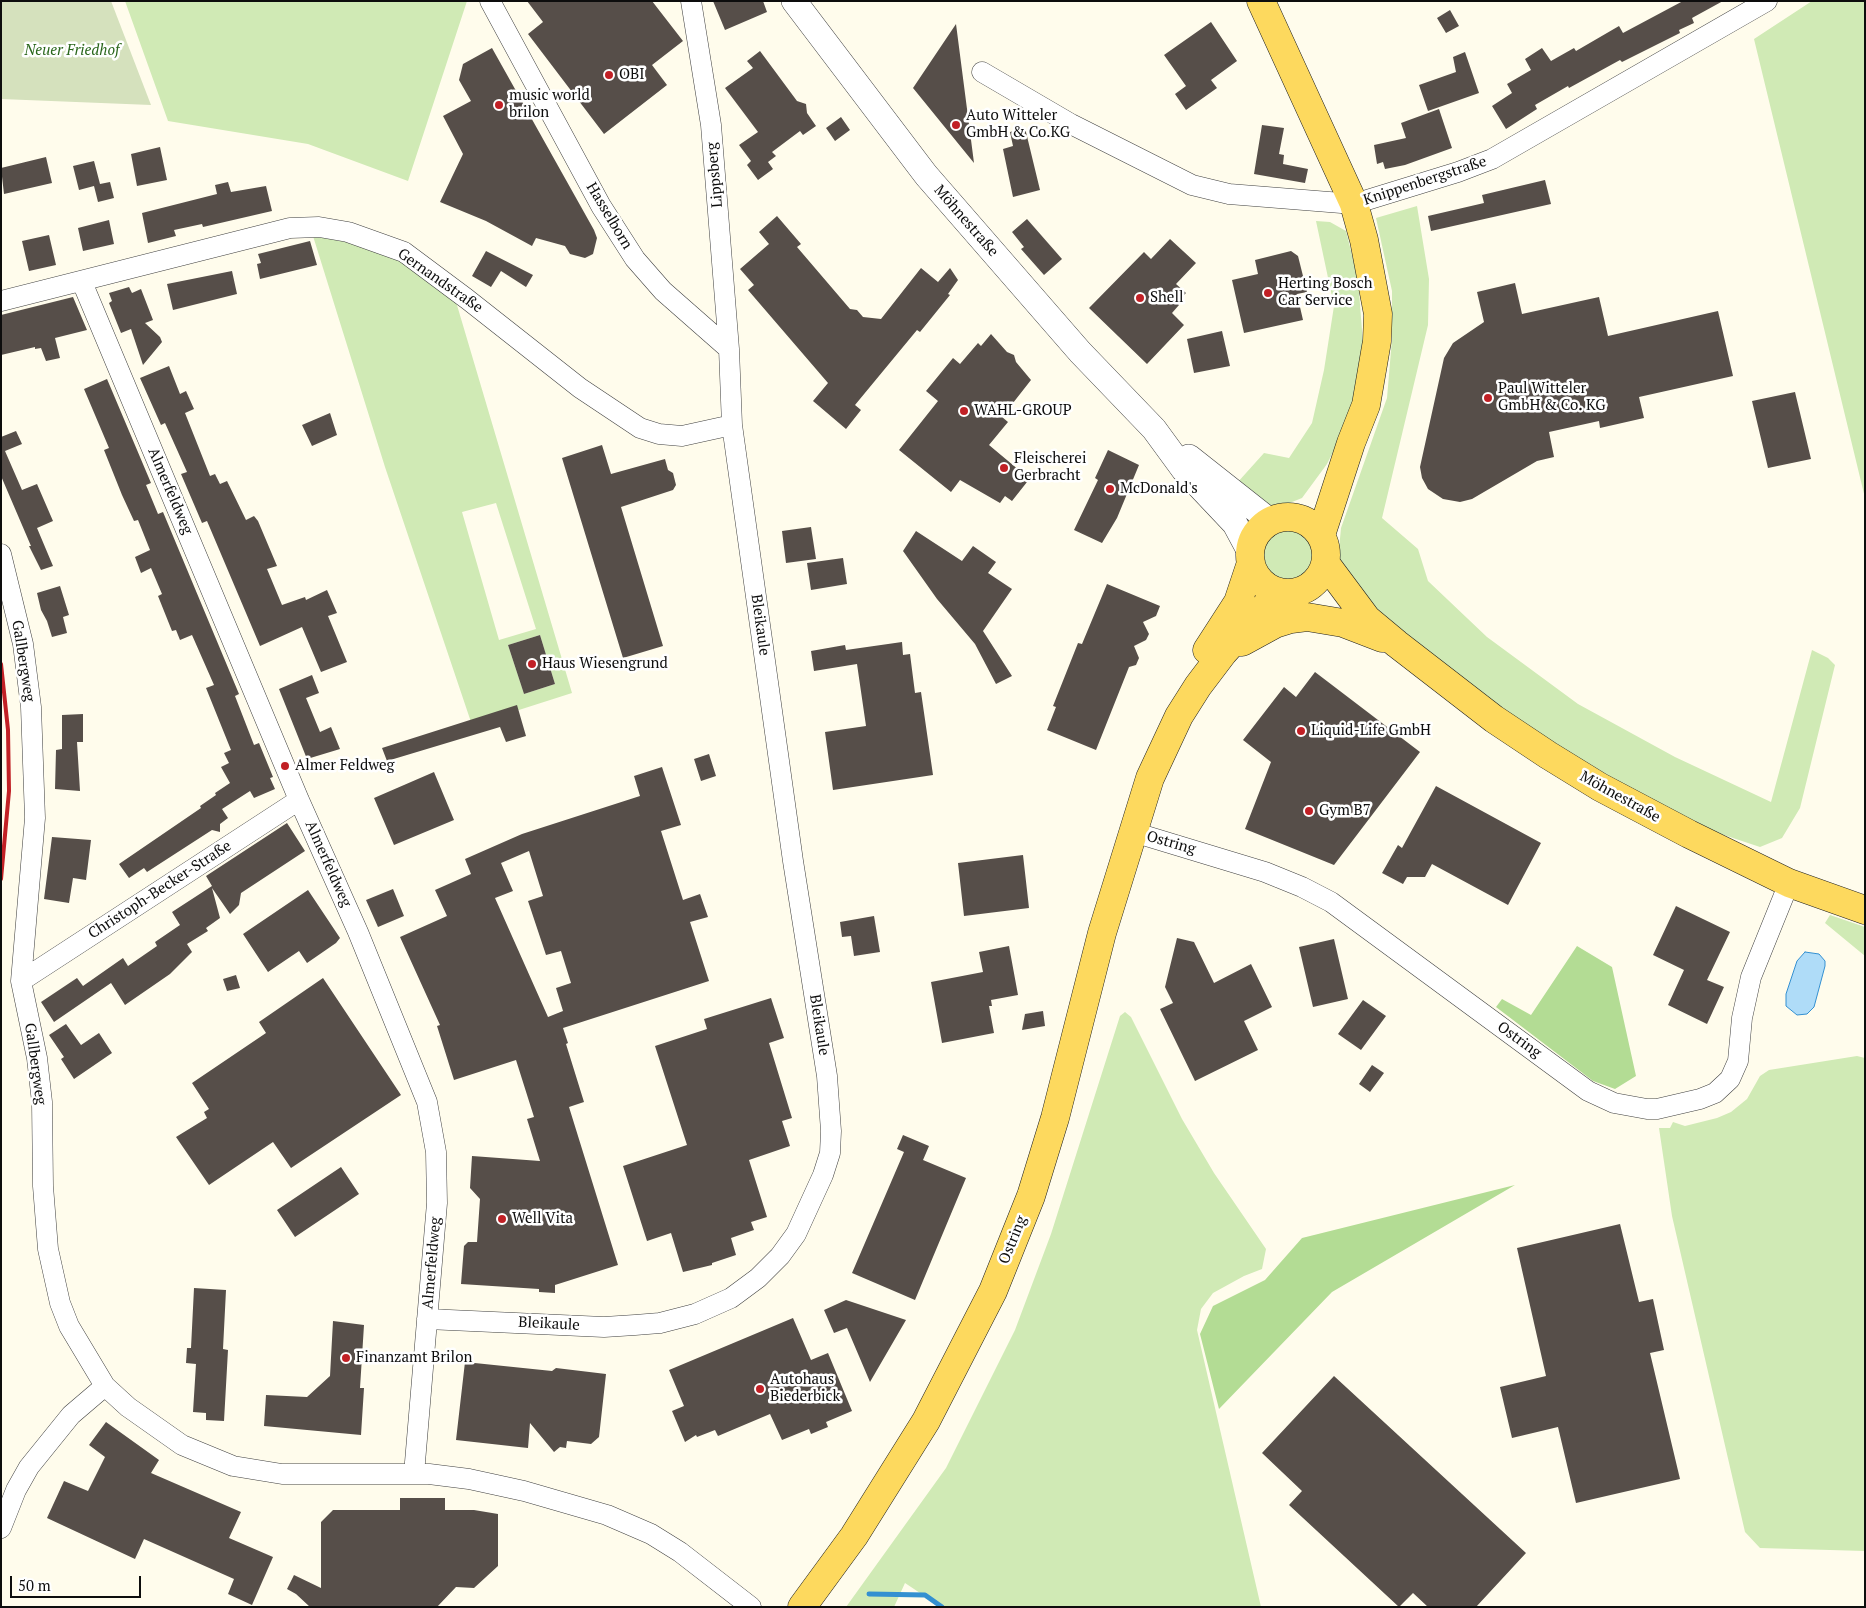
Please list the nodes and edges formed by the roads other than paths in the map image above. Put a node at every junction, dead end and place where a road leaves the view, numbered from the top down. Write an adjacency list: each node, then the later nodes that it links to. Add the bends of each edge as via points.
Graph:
1 (490, 1): 10 (street, Hasselborn, via 602,206 636,259 663,291)
2 (692, 1): 10 (street, Lippsberg, via 711,125)
3 (794, 1): 12 (street, Möhnestraße, via 926,175 1080,352)
4 (1260, 1): 7 (main road)
5 (1768, 1): 7 (street, Knippenbergstraße, via 1492,159)
6 (982, 72): 7 (street, Knippenbergstraße, via 1071,124 1192,185 1229,194)
7 (1354, 204): 13 (main road, via 1378,314 1373,374 1366,405)
8 (82, 282): 9 (street, Gernandstraße); 11 (street, Gernandstraße, via 290,228 319,227 348,232 404,252 580,388 640,428 682,436); 25 (street, Almerfeldweg)
9 (1, 301)
10 (729, 349): 11 (street)
11 (731, 420): 30 (street, Bleikaule, via 793,861 827,1076 832,1131 823,1175 796,1234 780,1256 731,1298 695,1314 660,1323 604,1327)
12 (1154, 429): 15 (street, Möhnestraße); 18 (street, Möhnestraße, via 1184,470 1235,524)
13 (1351, 443): 14 (main road); 16 (main road)
14 (1299, 518): 15 (main road, via 1279,517); 16 (main road, via 1308,521)
15 (1270, 521): 18 (main road, via 1256,534)
16 (1321, 535): 19 (main road, via 1327,554)
17 (1, 554): 29 (street, Gallbergweg, via 23,644 31,707 35,818)
18 (1250, 557): 20 (main road, via 1258,578 1264,584); 24 (main road, via 1238,602 1190,677)
19 (1326, 564): 20 (main road, via 1318,580); 21 (main road)
20 (1291, 591): 21 (main road); 23 (main road)
21 (1367, 619): 22 (main road)
22 (1396, 644): 23 (main road, via 1343,623 1307,617 1276,624); 27 (main road, Möhnestraße, via 1494,719 1600,787)
23 (1223, 653): 24 (main road)
24 (1179, 716): 26 (main road, Ostring, via 1150,778)
25 (299, 800): 29 (street, Christoph-Becker-Straße); 30 (street, Almerfeldweg, via 358,932 427,1102 437,1174)
26 (1132, 832): 27 (street, Ostring, via 1265,872 1326,899 1588,1091 1614,1103 1647,1109 1700,1099 1715,1093 1730,1079 1738,1061 1742,1018 1751,977); 35 (main road, Ostring, via 1102,933 1055,1118 1030,1196 993,1292 926,1421 854,1536)
27 (1789, 883): 28 (main road, Möhnestraße)
28 (1865, 910)
29 (21, 980): 31 (street, Gallbergweg, via 37,1058 42,1102 45,1222 52,1276 69,1326)
30 (427, 1319): 32 (street, Almerfeldweg)
31 (105, 1386): 32 (street, via 128,1408 182,1445 233,1466 282,1474); 33 (street, via 71,1415 29,1467)
32 (414, 1474): 34 (street, via 501,1485 628,1522 680,1552)
33 (1, 1528)
34 (751, 1607)
35 (802, 1607)

